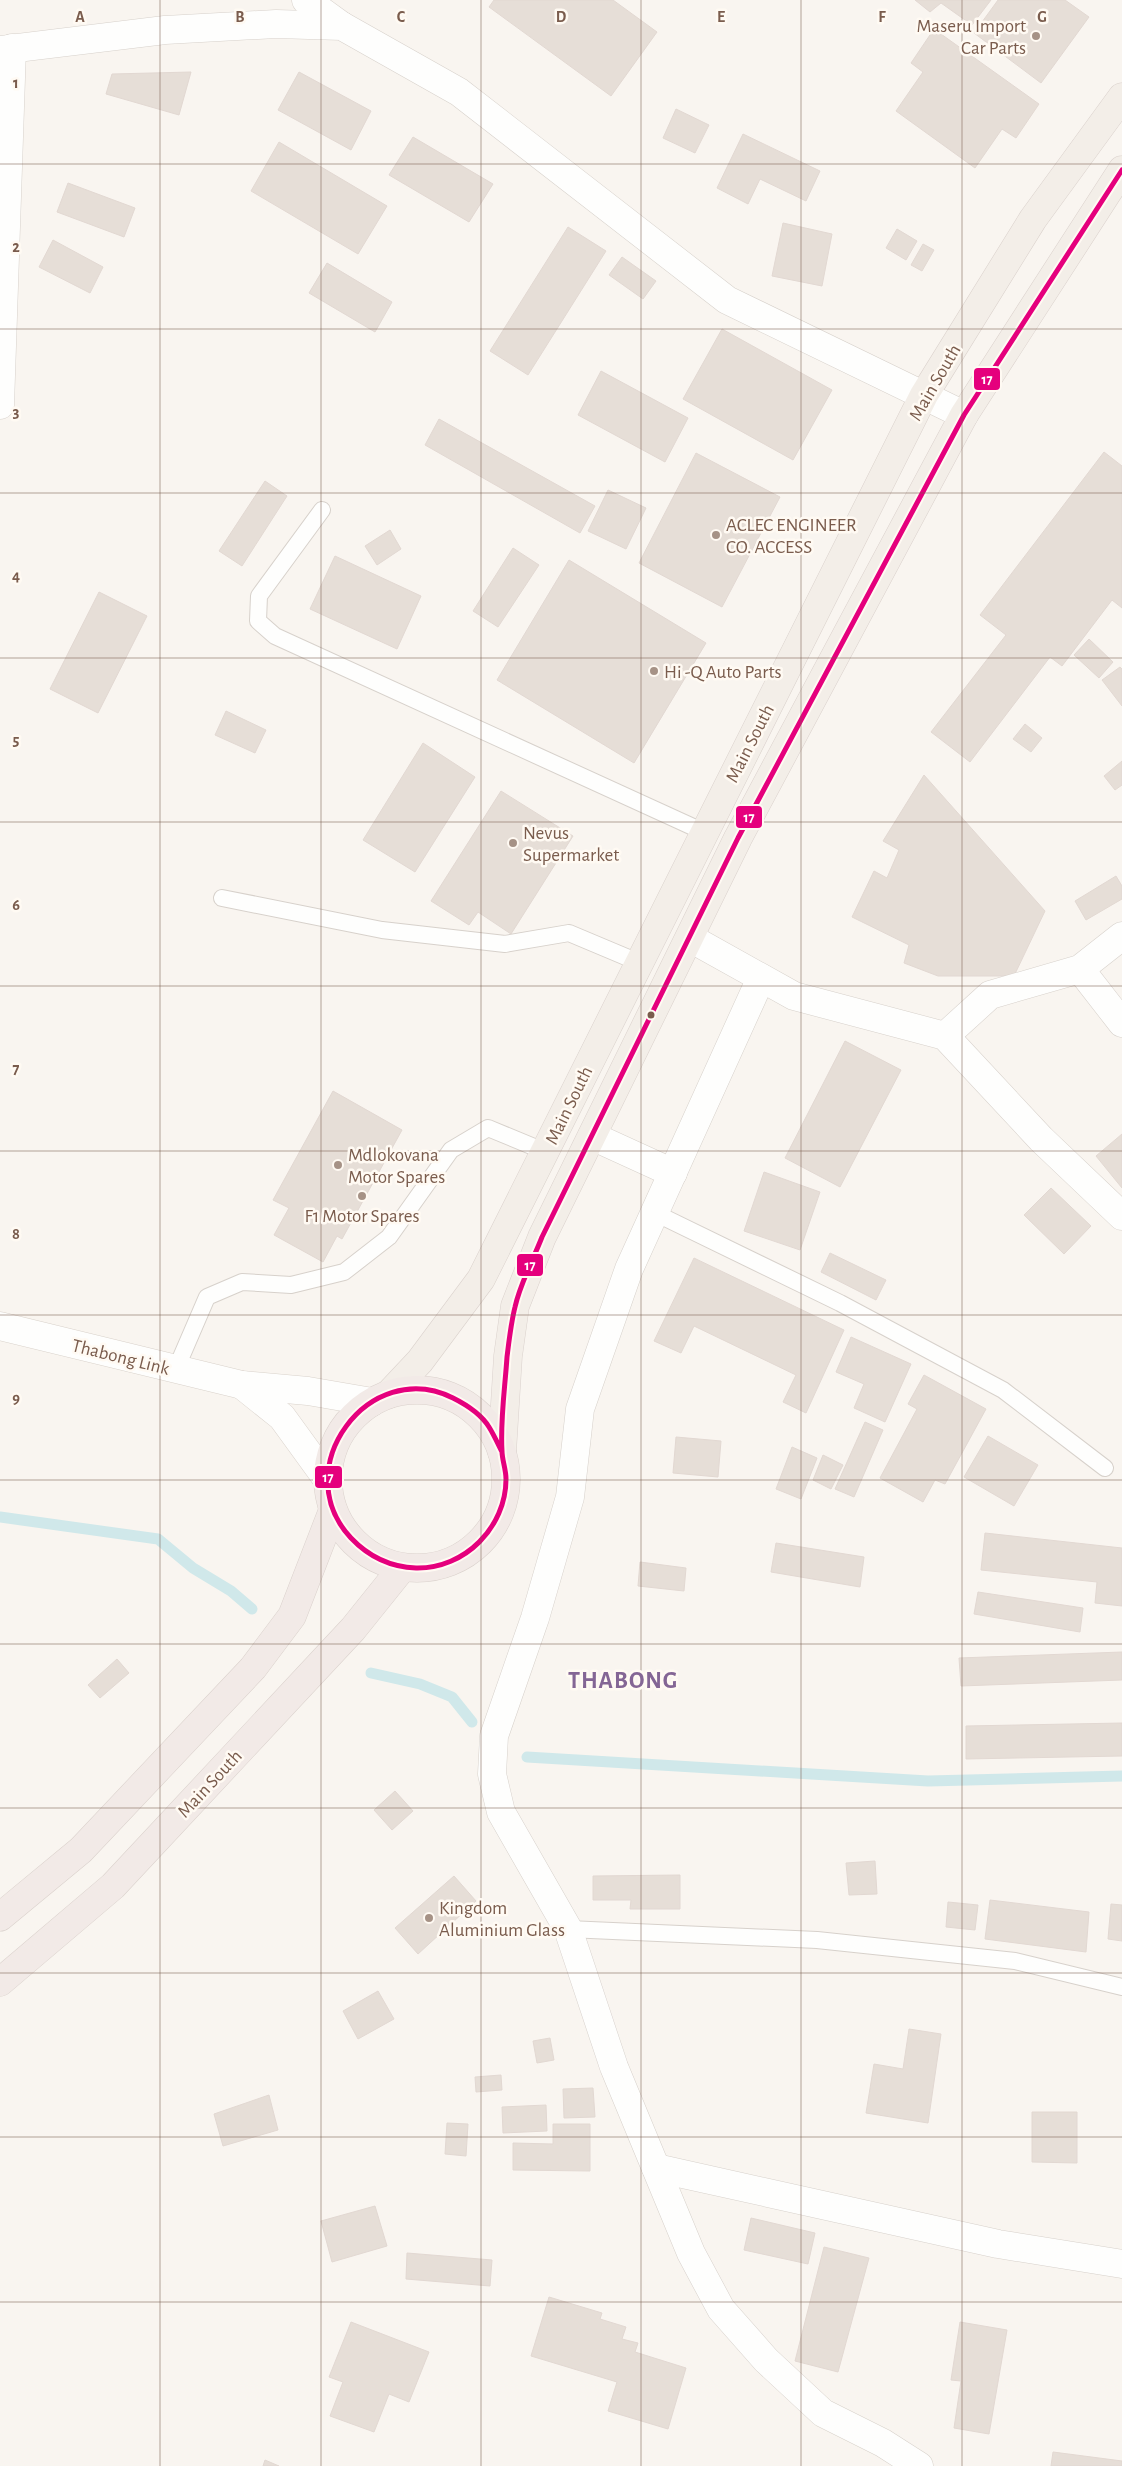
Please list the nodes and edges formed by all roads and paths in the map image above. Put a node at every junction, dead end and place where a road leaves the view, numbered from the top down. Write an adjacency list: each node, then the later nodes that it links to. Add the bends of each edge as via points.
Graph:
1 (306, 0): 2 (street)
2 (342, 26): 3 (street, via 276,24 165,30); 6 (street, via 459,92 727,300)
3 (6, 49): 7 (street)
4 (1122, 97): 6 (main road, Main South, via 1033,219)
5 (1122, 170): 8 (main road, Main South)
6 (924, 395): 8 (street); 10 (main road, Main South)
7 (0, 405)
8 (964, 415): 13 (main road, Main South, via 738,838)
9 (322, 510): 10 (lane, via 259,596 258,620 275,636)
10 (704, 832): 14 (main road, Main South)
11 (222, 898): 14 (lane, via 382,930 505,944 569,933)
12 (1122, 936): 15 (street)
13 (690, 938): 16 (street); 19 (main road, Main South)
14 (638, 962): 20 (main road, Main South)
15 (1080, 969): 17 (street); 18 (street, via 990,995)
16 (761, 978): 18 (street, via 794,996); 21 (street)
17 (1122, 1023)
18 (945, 1036): 23 (street, via 1041,1139)
19 (592, 1136): 21 (street); 28 (main road, Main South, via 542,1238 515,1306 508,1356)
20 (546, 1152): 25 (lane, via 488,1128 451,1150 389,1237 344,1272 291,1285 242,1282 207,1298); 27 (main road, Main South, via 481,1279 420,1360)
21 (673, 1172): 22 (street)
22 (655, 1213): 29 (lane, via 840,1303 1003,1390); 34 (street, via 629,1269 580,1409 570,1497 535,1618 494,1736 492,1774 501,1812)
23 (1122, 1216)
24 (0, 1326): 25 (street, Thabong Link)
25 (176, 1369): 26 (street, Thabong Link)
26 (242, 1385): 27 (street, Thabong Link); 30 (street, via 282,1417)
27 (380, 1398): 28 (highway, Main South, via 417,1390 445,1394 470,1406 489,1427); 30 (highway, Main South, via 353,1416 339,1434)
28 (502, 1452): 32 (highway, Main South, via 506,1478 502,1504 492,1527 475,1547 453,1561 428,1568)
29 (1105, 1468)
30 (327, 1479): 31 (highway, Main South)
31 (333, 1510): 32 (highway, Main South, via 344,1531 360,1548 379,1560); 33 (highway, via 292,1616 253,1668 81,1850)
32 (402, 1568): 35 (highway, Main South, via 353,1629 113,1886)
33 (0, 1916)
34 (568, 1929): 36 (lane, via 817,1940 877,1946 1015,1961); 37 (street, via 614,2068)
35 (0, 1982)
36 (1122, 1987)
37 (656, 2168): 38 (street, via 998,2244); 39 (street, via 691,2253 721,2309 766,2360 823,2413 883,2443)
38 (1122, 2264)
39 (919, 2466)

